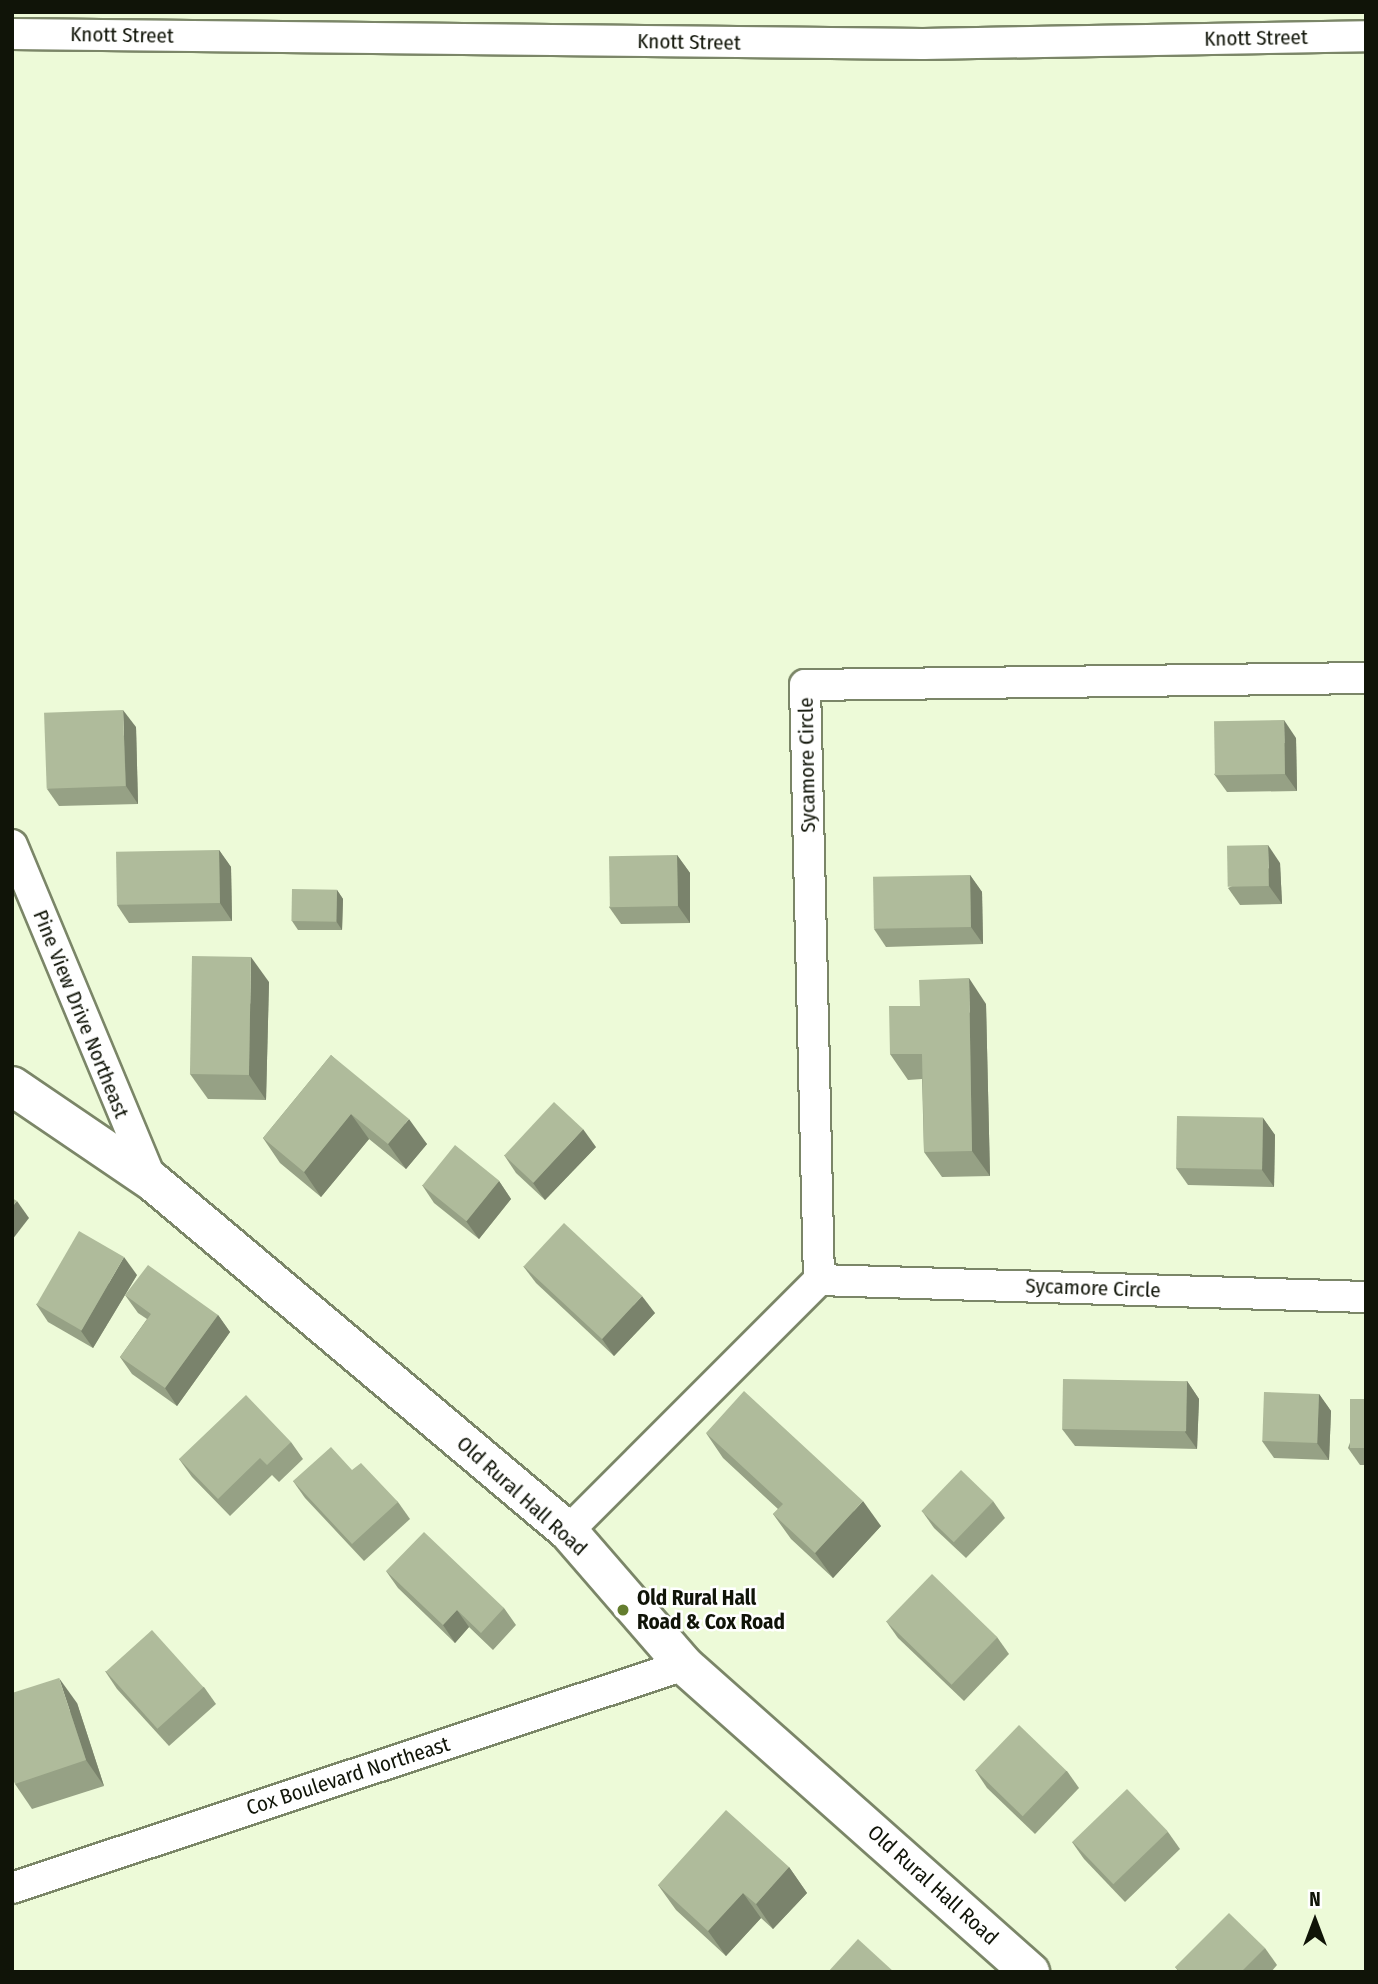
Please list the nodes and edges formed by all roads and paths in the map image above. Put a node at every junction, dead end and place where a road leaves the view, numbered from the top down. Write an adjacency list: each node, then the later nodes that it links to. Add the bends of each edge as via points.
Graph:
1 (12, 34): 2 (street, Knott Street, via 923,44)
2 (1366, 36)
3 (1366, 678): 7 (street, Sycamore Circle, via 805,685)
4 (12, 845): 6 (street, Pine View Drive Northeast)
5 (12, 1086): 6 (main road, Old Rural Hall Road)
6 (152, 1181): 9 (main road, Old Rural Hall Road)
7 (819, 1280): 8 (street, Sycamore Circle); 9 (street)
8 (1366, 1297)
9 (568, 1531): 10 (main road, Old Rural Hall Road)
10 (684, 1665): 11 (street, Cox Boulevard Northeast); 12 (main road, Old Rural Hall Road)
11 (12, 1888)
12 (1030, 1972)

